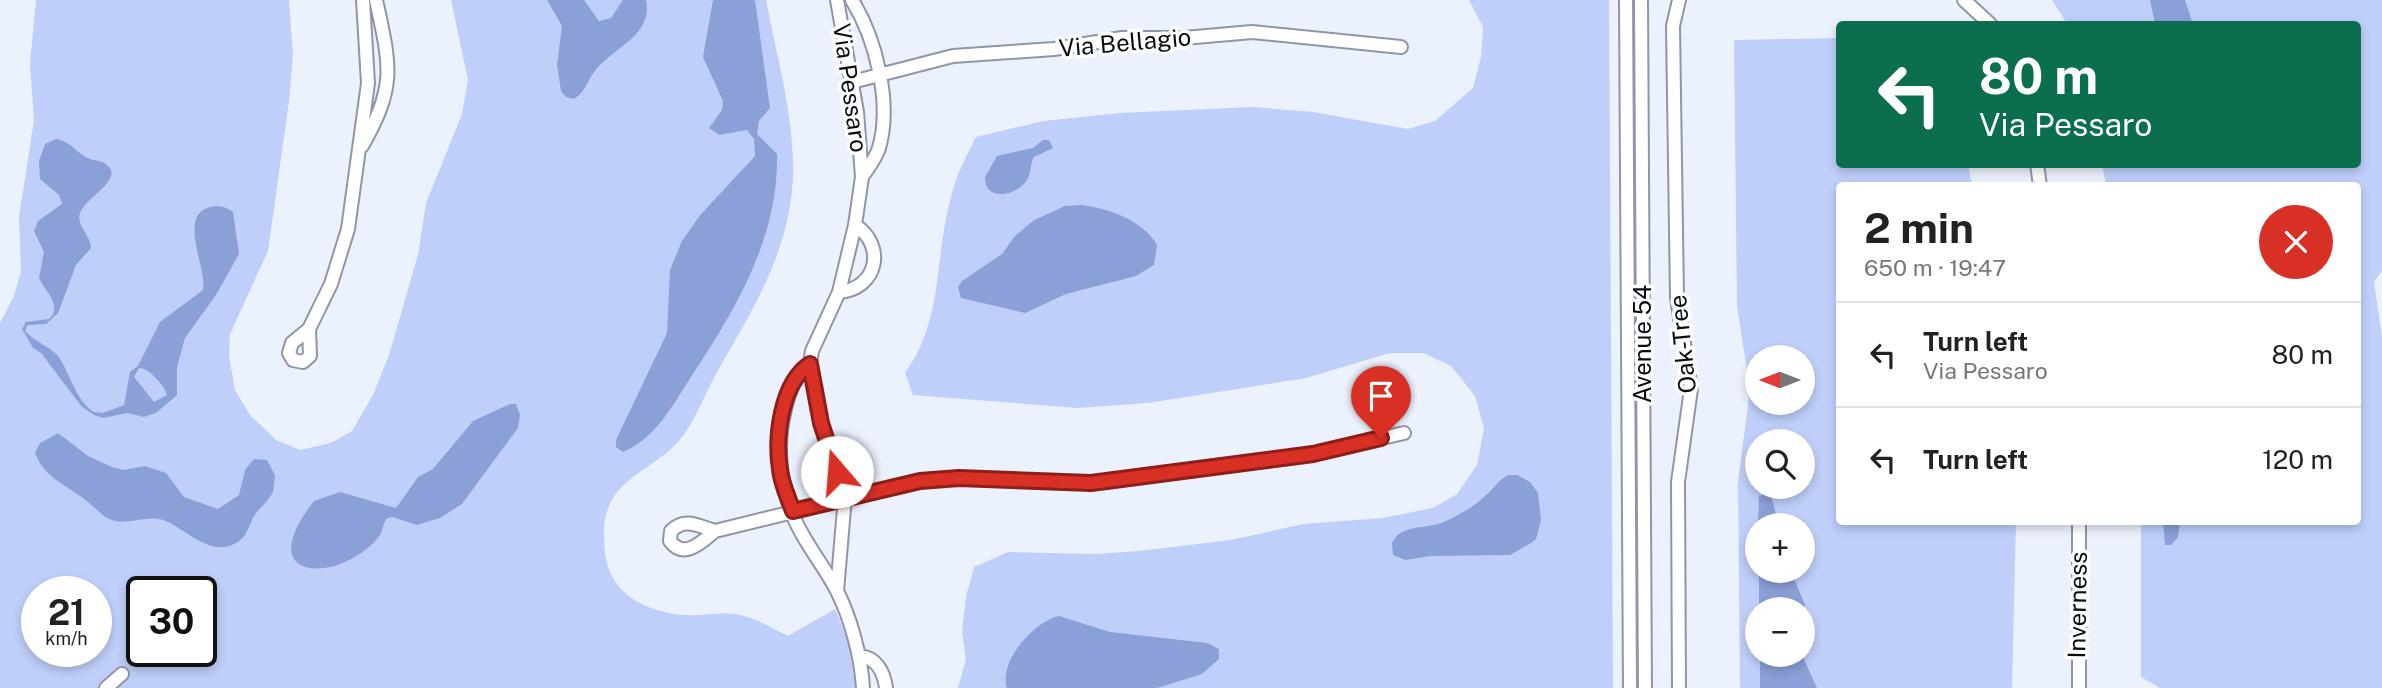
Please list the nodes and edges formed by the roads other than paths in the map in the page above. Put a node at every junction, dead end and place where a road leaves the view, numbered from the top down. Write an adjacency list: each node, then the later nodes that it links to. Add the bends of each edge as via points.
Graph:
1 (363, 0): 13 (street, via 368,83)
2 (376, 0): 13 (street, via 389,61 388,86 380,114)
3 (837, 0): 12 (street, Via Pessaro)
4 (852, 0): 11 (street, Via Pessaro)
5 (1626, 0): 30 (street, Avenue 54)
6 (1641, 0): 31 (street, Avenue 54)
7 (1679, 0): 32 (street, Oak-Tree, via 1673,26 1677,298 1691,389 1678,482)
8 (1964, 0): 9 (street)
9 (1987, 21)
10 (1401, 47): 11 (street, Via Bellagio, via 1252,32 1122,38 1054,49 953,56)
11 (878, 76): 12 (street, Via Bellagio); 14 (street, Via Pessaro, via 884,128 878,152)
12 (852, 82): 14 (street, Via Pessaro)
13 (360, 149): 17 (street, via 340,260)
14 (862, 177): 15 (street, Via Pessaro)
15 (855, 225): 16 (street, Via Pessaro); 16 (street, via 871,240 873,272 856,289)
16 (839, 292): 18 (street, Via Pessaro)
17 (309, 329)
18 (810, 364): 20 (street, Via Pessaro, via 821,423); 21 (street, Via Pessaro, via 801,370 789,393 778,436 780,471)
19 (1404, 433): 20 (street, via 1313,454 1091,483 959,478)
20 (845, 497): 21 (street); 24 (street, Via Pessaro)
21 (793, 511): 23 (street); 24 (street, Via Pessaro, via 802,536)
22 (2079, 525): 33 (street, Inverness)
23 (715, 531)
24 (837, 591): 25 (street, Via Pessaro)
25 (859, 656): 28 (street, Via Pessaro); 29 (street, via 877,665)
26 (122, 674): 27 (street)
27 (106, 688)
28 (863, 688)
29 (886, 688)
30 (1630, 688)
31 (1645, 688)
32 (1679, 688)
33 (2079, 688)

